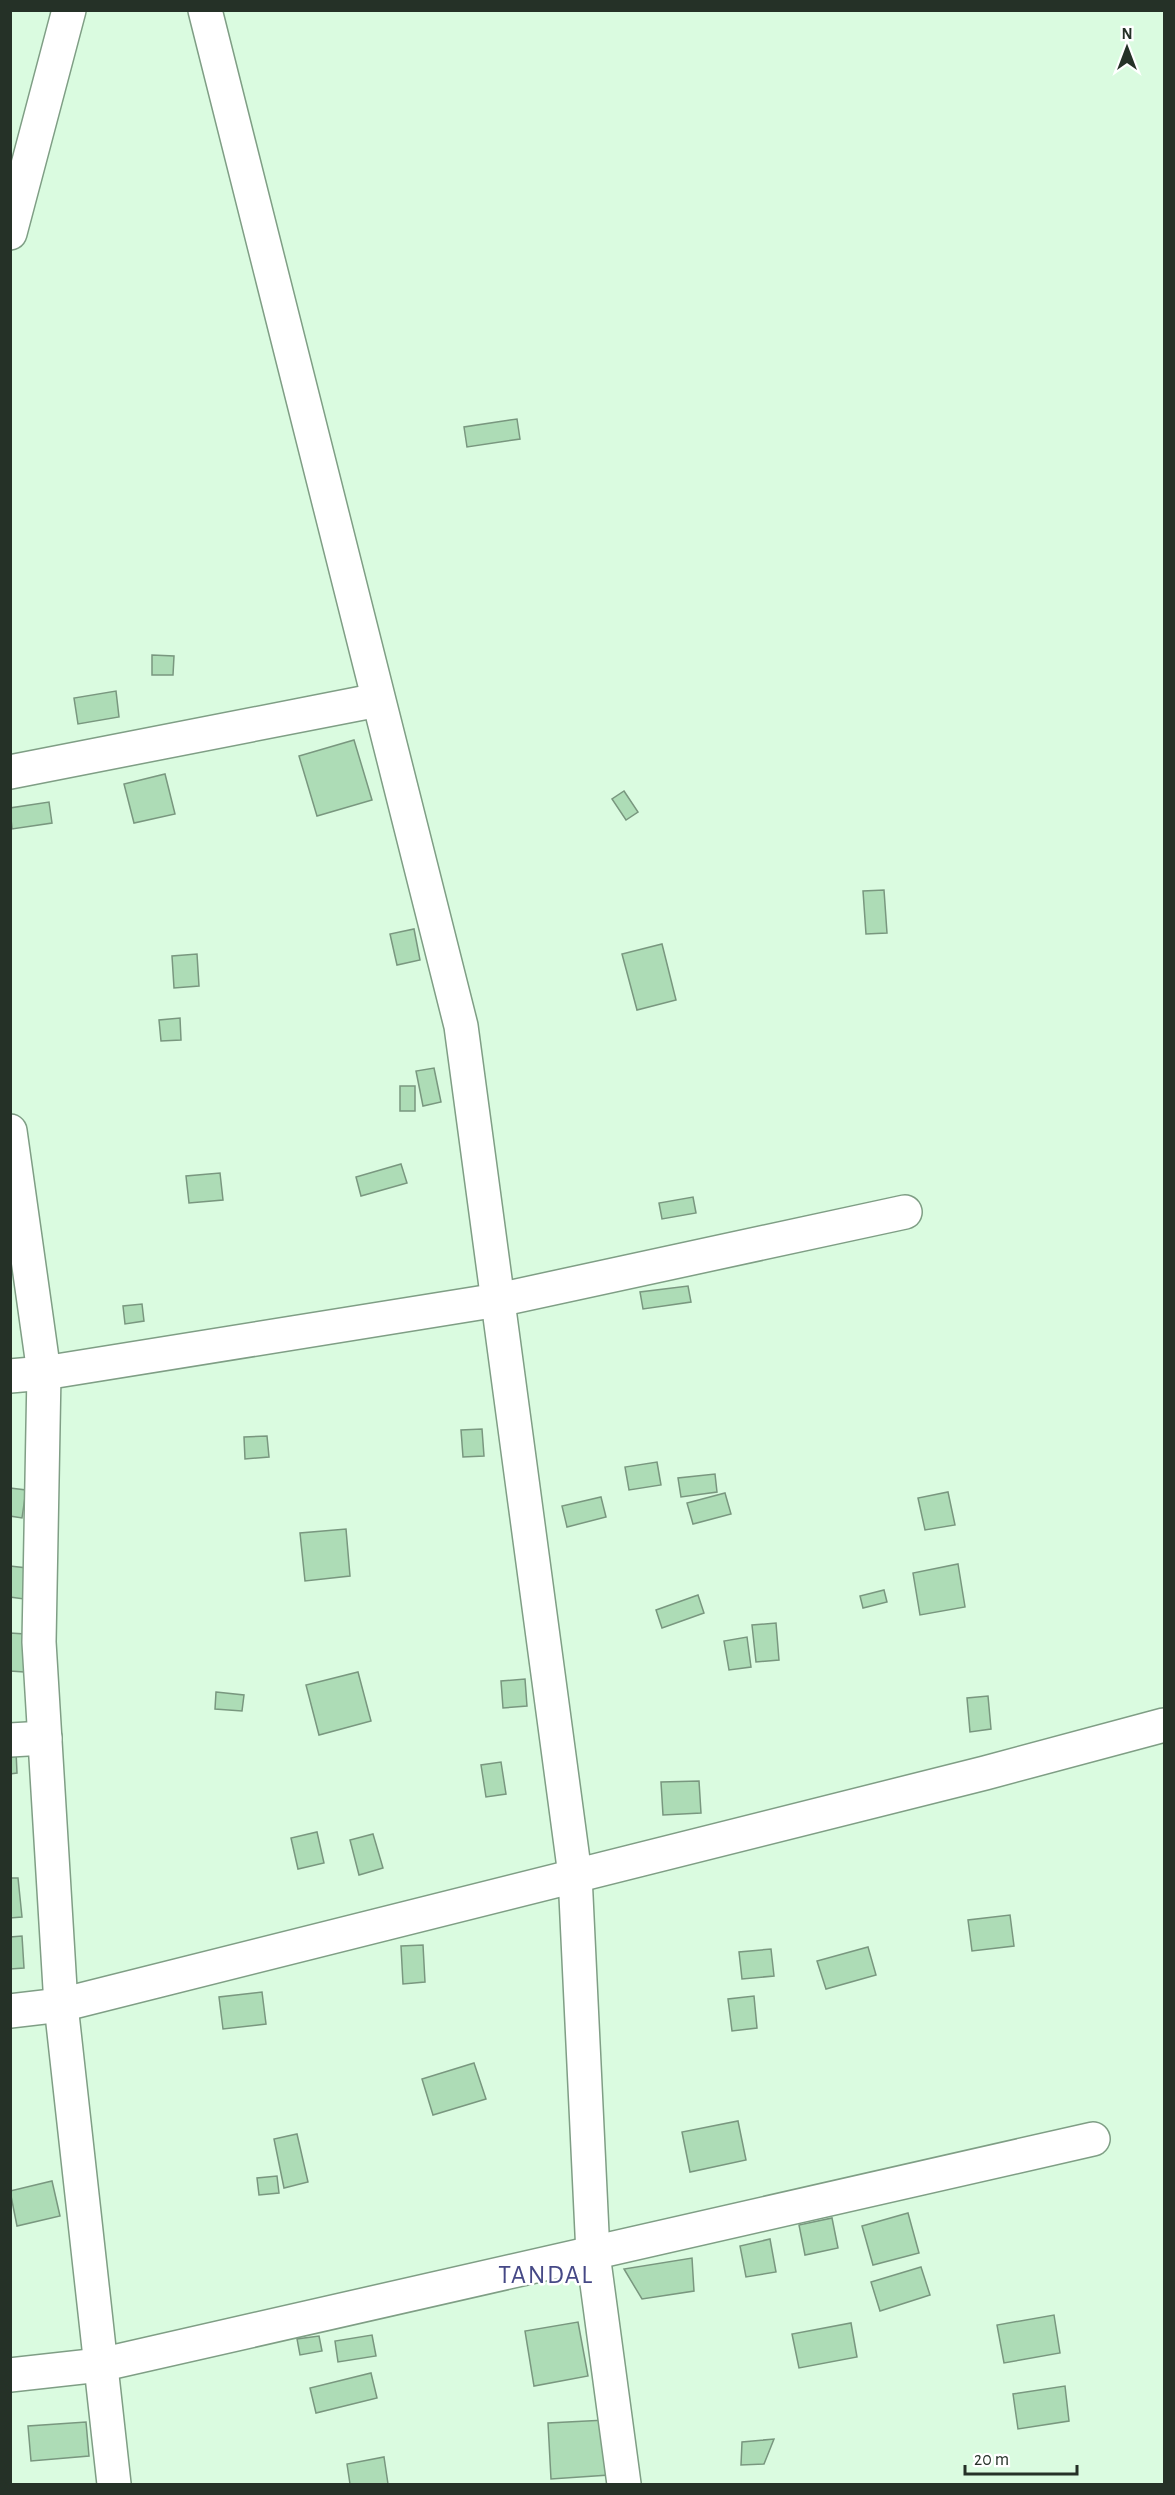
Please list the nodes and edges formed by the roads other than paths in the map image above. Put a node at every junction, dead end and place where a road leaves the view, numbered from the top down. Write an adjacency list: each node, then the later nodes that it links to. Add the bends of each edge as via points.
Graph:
1 (69, 10): 3 (street)
2 (205, 10): 4 (street)
3 (10, 233)
4 (378, 700): 5 (street); 8 (street, via 460,1026)
5 (10, 772)
6 (10, 1131): 9 (street)
7 (905, 1212): 8 (street)
8 (498, 1300): 9 (street); 14 (street)
9 (44, 1373): 10 (street); 12 (street, via 39,1642)
10 (10, 1376)
11 (1164, 1725): 14 (street)
12 (45, 1738): 13 (street); 15 (street)
13 (10, 1740)
14 (575, 1875): 15 (street); 18 (street)
15 (61, 2005): 16 (street); 19 (street)
16 (10, 2011)
17 (1093, 2139): 18 (street)
18 (593, 2254): 19 (street); 22 (street)
19 (100, 2365): 20 (street); 21 (street)
20 (10, 2375)
21 (114, 2484)
22 (624, 2484)

